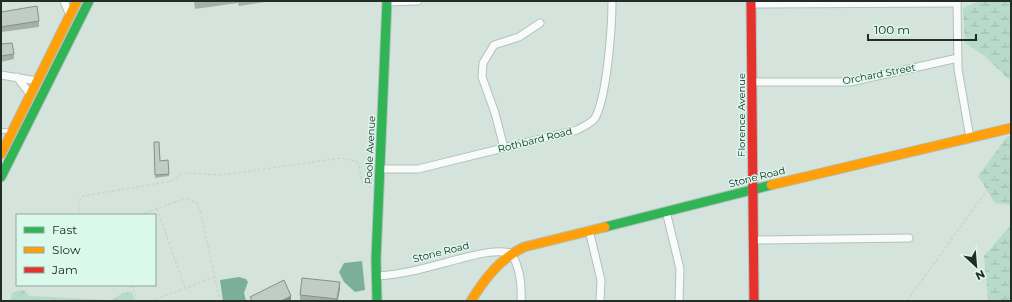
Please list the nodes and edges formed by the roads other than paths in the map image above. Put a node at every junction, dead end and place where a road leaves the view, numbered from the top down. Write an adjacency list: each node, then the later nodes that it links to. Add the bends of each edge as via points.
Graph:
1 (64, 1): 9 (street)
2 (77, 1): 9 (main road)
3 (89, 1): 24 (main road)
4 (418, 1): 6 (street)
5 (612, 1): 21 (street, Rothbard Road, via 602,97 594,119 577,130)
6 (388, 2): 23 (main road, Poole Avenue)
7 (752, 2): 8 (street); 15 (main road, Florence Avenue)
8 (957, 2): 11 (street)
9 (70, 16): 14 (main road)
10 (540, 24): 21 (street, via 519,37 494,45 483,63 482,77)
11 (958, 58): 15 (street, Orchard Street, via 850,82); 20 (street, via 959,79)
12 (1, 75): 13 (street)
13 (17, 77): 14 (street); 16 (street)
14 (37, 81): 16 (main road)
15 (752, 82): 25 (main road, Florence Avenue)
16 (30, 94): 19 (main road)
17 (1011, 128): 20 (main road, Stone Road)
18 (1, 131): 19 (lane)
19 (12, 131): 22 (main road)
20 (970, 138): 25 (main road, Stone Road)
21 (504, 148): 23 (street, Rothbard Road, via 418,169)
22 (1, 154)
23 (380, 169): 31 (main road, Poole Avenue)
24 (1, 177)
25 (752, 190): 26 (main road, Stone Road); 29 (main road, Florence Avenue)
26 (666, 211): 27 (main road, Stone Road); 36 (street, via 680,269)
27 (589, 230): 30 (main road, Stone Road, via 524,247); 35 (street, via 601,280)
28 (909, 238): 29 (street)
29 (753, 240): 37 (main road, Florence Avenue)
30 (511, 253): 31 (street, Stone Road, via 493,252 392,276); 33 (main road, Stone Road, via 484,280); 34 (street, via 521,285)
31 (376, 276): 32 (main road, Poole Avenue)
32 (377, 301)
33 (471, 301)
34 (521, 301)
35 (600, 301)
36 (679, 301)
37 (754, 301)

